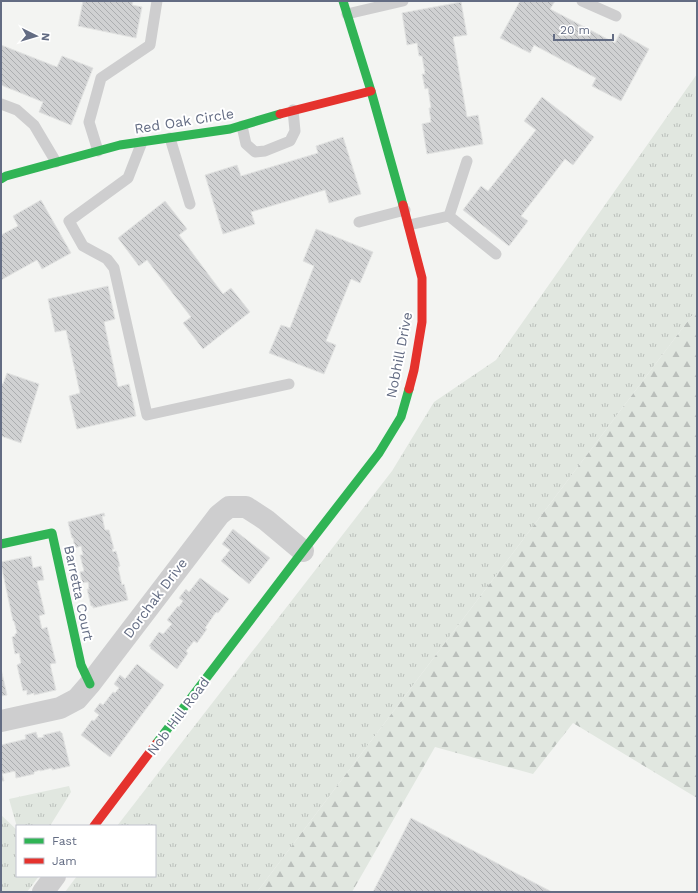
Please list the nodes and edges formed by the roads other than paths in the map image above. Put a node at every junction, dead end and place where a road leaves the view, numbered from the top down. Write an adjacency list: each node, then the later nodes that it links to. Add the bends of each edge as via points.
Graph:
1 (157, 1): 13 (lane, via 150,45 101,78 89,122)
2 (343, 1): 5 (street, Nobhill Drive)
3 (403, 1): 5 (lane)
4 (582, 1): 6 (lane)
5 (347, 14): 7 (street, Nobhill Drive)
6 (616, 16)
7 (371, 91): 9 (street, Red Oak Circle); 18 (street, Nobhill Drive)
8 (1, 104): 15 (lane, via 17,110 34,125)
9 (293, 110): 10 (street, Red Oak Circle); 10 (lane, via 295,131 290,141 265,151 255,152 246,144)
10 (242, 126): 11 (street, Red Oak Circle)
11 (170, 138): 12 (street, Red Oak Circle); 17 (lane)
12 (142, 142): 13 (street, Red Oak Circle); 23 (lane, via 128,178 69,221 83,246 107,259 114,268 147,415)
13 (98, 151): 15 (street, Red Oak Circle)
14 (467, 161): 19 (lane)
15 (56, 162): 16 (street, Red Oak Circle)
16 (1, 179)
17 (190, 204)
18 (405, 210): 20 (lane); 21 (street, Nobhill Drive)
19 (449, 216): 21 (lane); 22 (lane)
20 (359, 222)
21 (409, 225): 25 (street, Nobhill Drive, via 422,278 422,322 414,370 401,417 379,453)
22 (496, 254)
23 (289, 384)
24 (1, 544): 27 (street, Barretta Court, via 52,533 81,664)
25 (303, 550): 26 (street, Nobhill Drive); 27 (street, Dorchak Drive, via 246,507 229,507 218,515)
26 (262, 606): 29 (street, Nob Hill Road)
27 (90, 684): 28 (street, Dorchak Drive, via 77,699 60,708)
28 (1, 721)
29 (95, 825)
30 (55, 877): 31 (street)
31 (43, 892)

